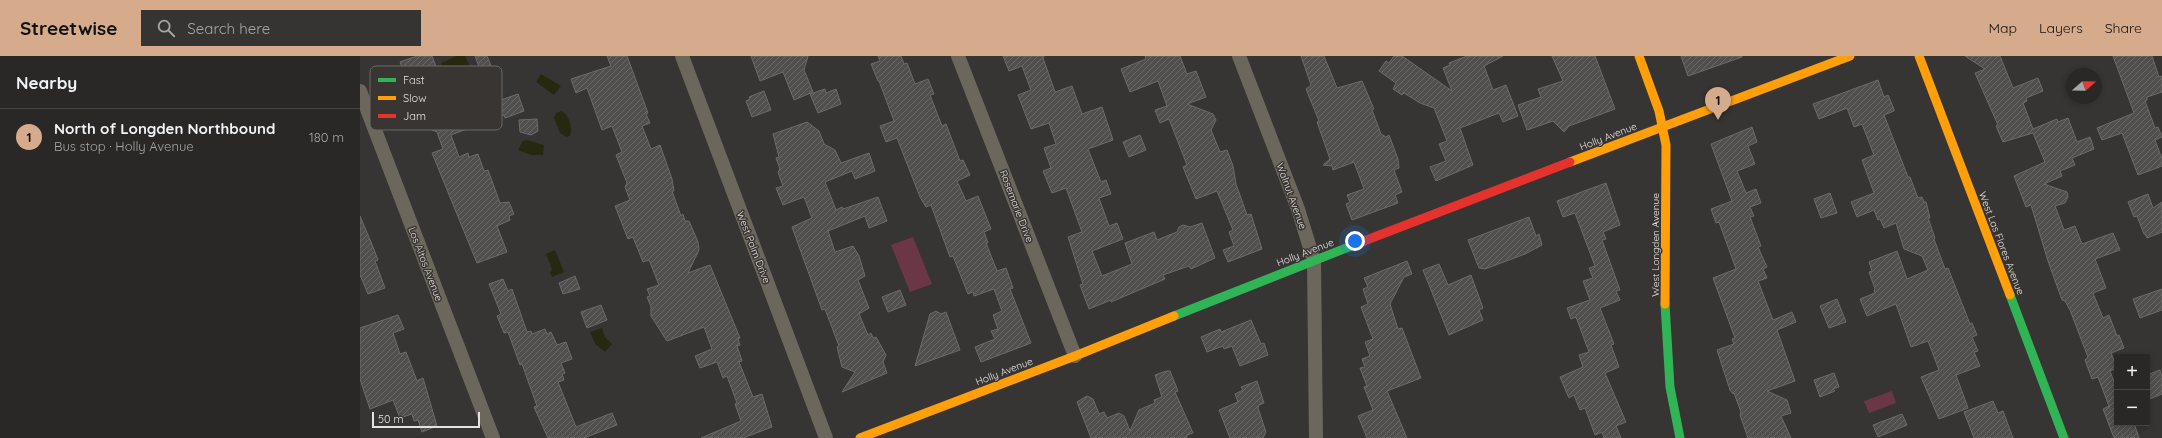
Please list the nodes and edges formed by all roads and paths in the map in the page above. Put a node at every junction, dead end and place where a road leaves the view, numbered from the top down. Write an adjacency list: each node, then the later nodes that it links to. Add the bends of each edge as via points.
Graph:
1 (682, 56): 14 (street, West Palm Drive)
2 (958, 56): 12 (street, Rosemarie Drive)
3 (1239, 56): 11 (street, Walnut Avenue, via 1298,209)
4 (1639, 56): 9 (street, West Longden Avenue, via 1660,110)
5 (1850, 56): 9 (street, Holly Avenue)
6 (1919, 56): 18 (street, West Las Flores Avenue)
7 (360, 91): 8 (street, Los Altos Avenue)
8 (370, 117)
9 (1662, 127): 11 (street, Holly Avenue); 17 (street, West Longden Avenue, via 1666,145 1665,286 1669,361 1675,420)
10 (375, 130): 13 (street, Los Altos Avenue)
11 (1314, 261): 12 (street, Holly Avenue); 16 (street, Walnut Avenue)
12 (1075, 356): 15 (street, Holly Avenue)
13 (493, 438)
14 (826, 438)
15 (860, 438)
16 (1316, 438)
17 (1680, 438)
18 (2064, 438)

